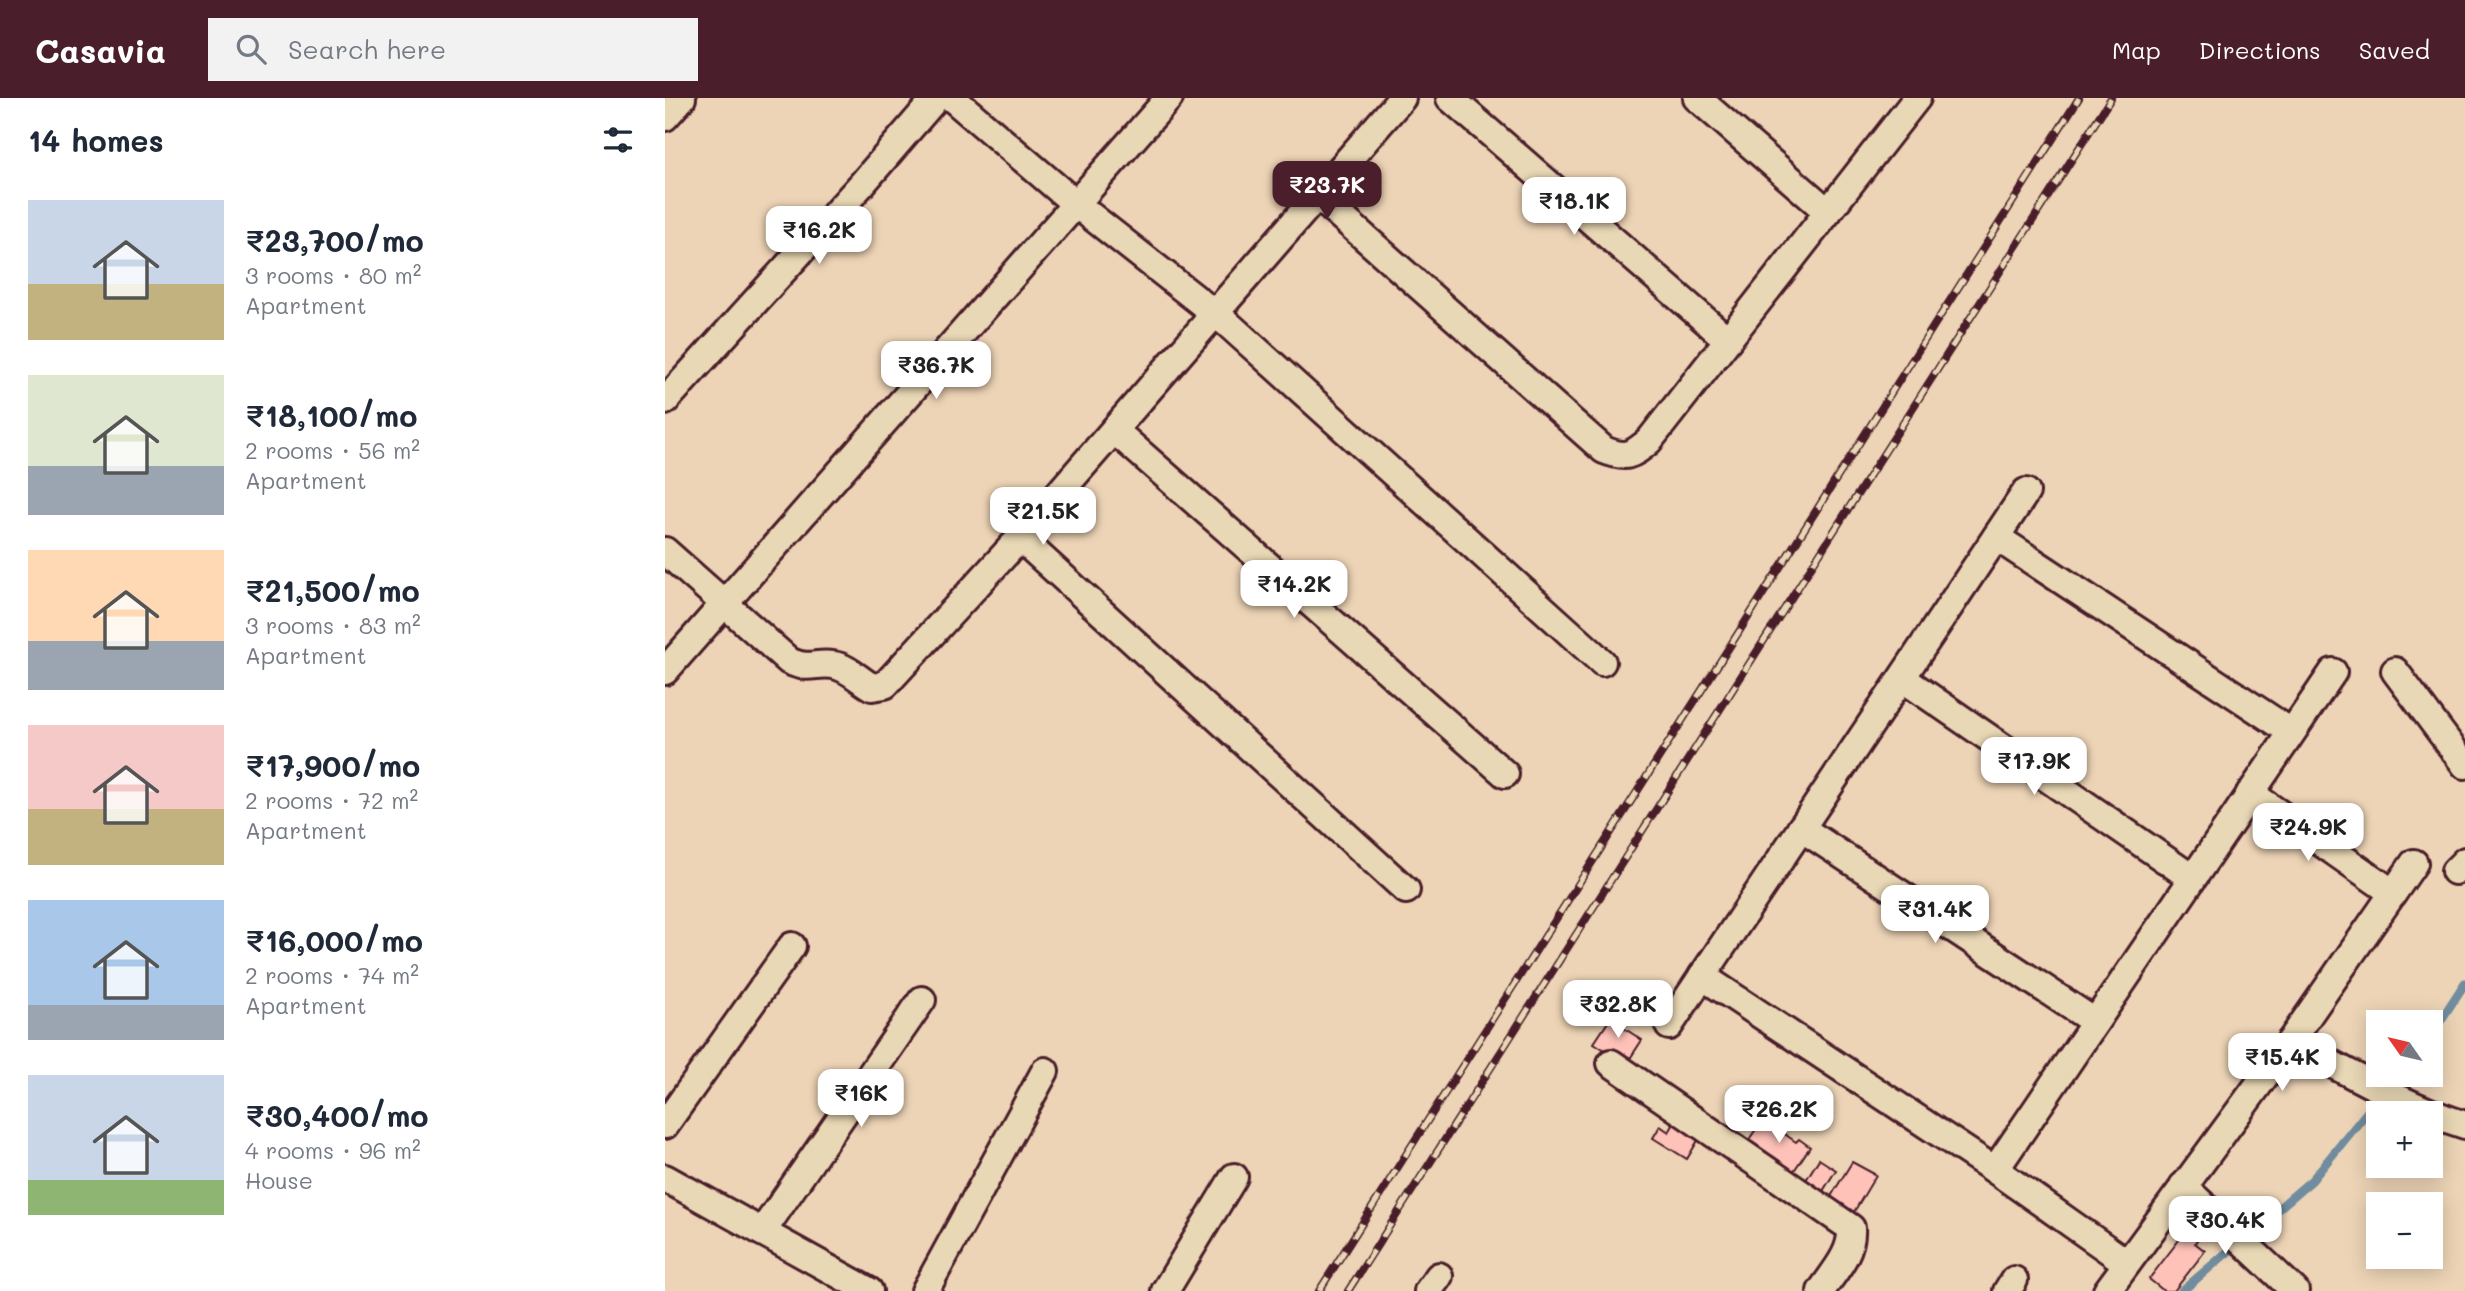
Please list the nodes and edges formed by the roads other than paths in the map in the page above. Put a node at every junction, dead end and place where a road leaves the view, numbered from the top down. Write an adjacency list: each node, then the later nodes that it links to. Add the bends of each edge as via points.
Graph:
1 (682, 98): 9 (street)
2 (936, 98): 15 (street)
3 (952, 98): 11 (street)
4 (1170, 98): 11 (street)
5 (1402, 98): 10 (street)
6 (1450, 98): 14 (street)
7 (1697, 98): 12 (street)
8 (1917, 98): 12 (street)
9 (665, 117)
10 (1318, 196): 13 (street); 14 (street, via 1604,450 1621,457 1649,441)
11 (1077, 205): 13 (street); 21 (street)
12 (1828, 212): 14 (street)
13 (1216, 314): 16 (street); 22 (street)
14 (1728, 340)
15 (665, 401)
16 (1114, 430): 19 (street); 29 (street)
17 (2026, 492): 18 (street)
18 (1996, 537): 26 (street); 27 (street)
19 (1020, 538): 21 (street, via 885,685 872,687 831,664 803,667 789,661); 34 (street)
20 (665, 551): 21 (street)
21 (725, 603): 23 (street)
22 (1602, 662)
23 (665, 671)
24 (2333, 671): 27 (street)
25 (2395, 671): 28 (street)
26 (1902, 678): 31 (street); 33 (street)
27 (2291, 732): 30 (street)
28 (2465, 765)
29 (1505, 774)
30 (2250, 793): 33 (street); 35 (street)
31 (1801, 828): 37 (street); 39 (street)
32 (2414, 863): 35 (street)
33 (2192, 878): 39 (street)
34 (1406, 890)
35 (2393, 893): 41 (street)
36 (792, 946): 44 (street)
37 (1702, 976): 40 (street); 46 (street)
38 (922, 1000): 50 (street)
39 (2095, 1022): 46 (street)
40 (1669, 1026)
41 (2290, 1042): 45 (street, via 2402,1100); 49 (street)
42 (1611, 1063): 55 (street, via 1851,1228 1849,1250)
43 (1045, 1071): 53 (street)
44 (665, 1125)
45 (2465, 1125)
46 (1994, 1170): 51 (street)
47 (1234, 1177): 54 (street)
48 (665, 1178): 50 (street)
49 (2183, 1186): 51 (street); 57 (street)
50 (762, 1232): 52 (street)
51 (2126, 1263): 56 (street)
52 (869, 1291)
53 (925, 1291)
54 (1165, 1291)
55 (1821, 1291)
56 (2106, 1291)
57 (2295, 1291)

